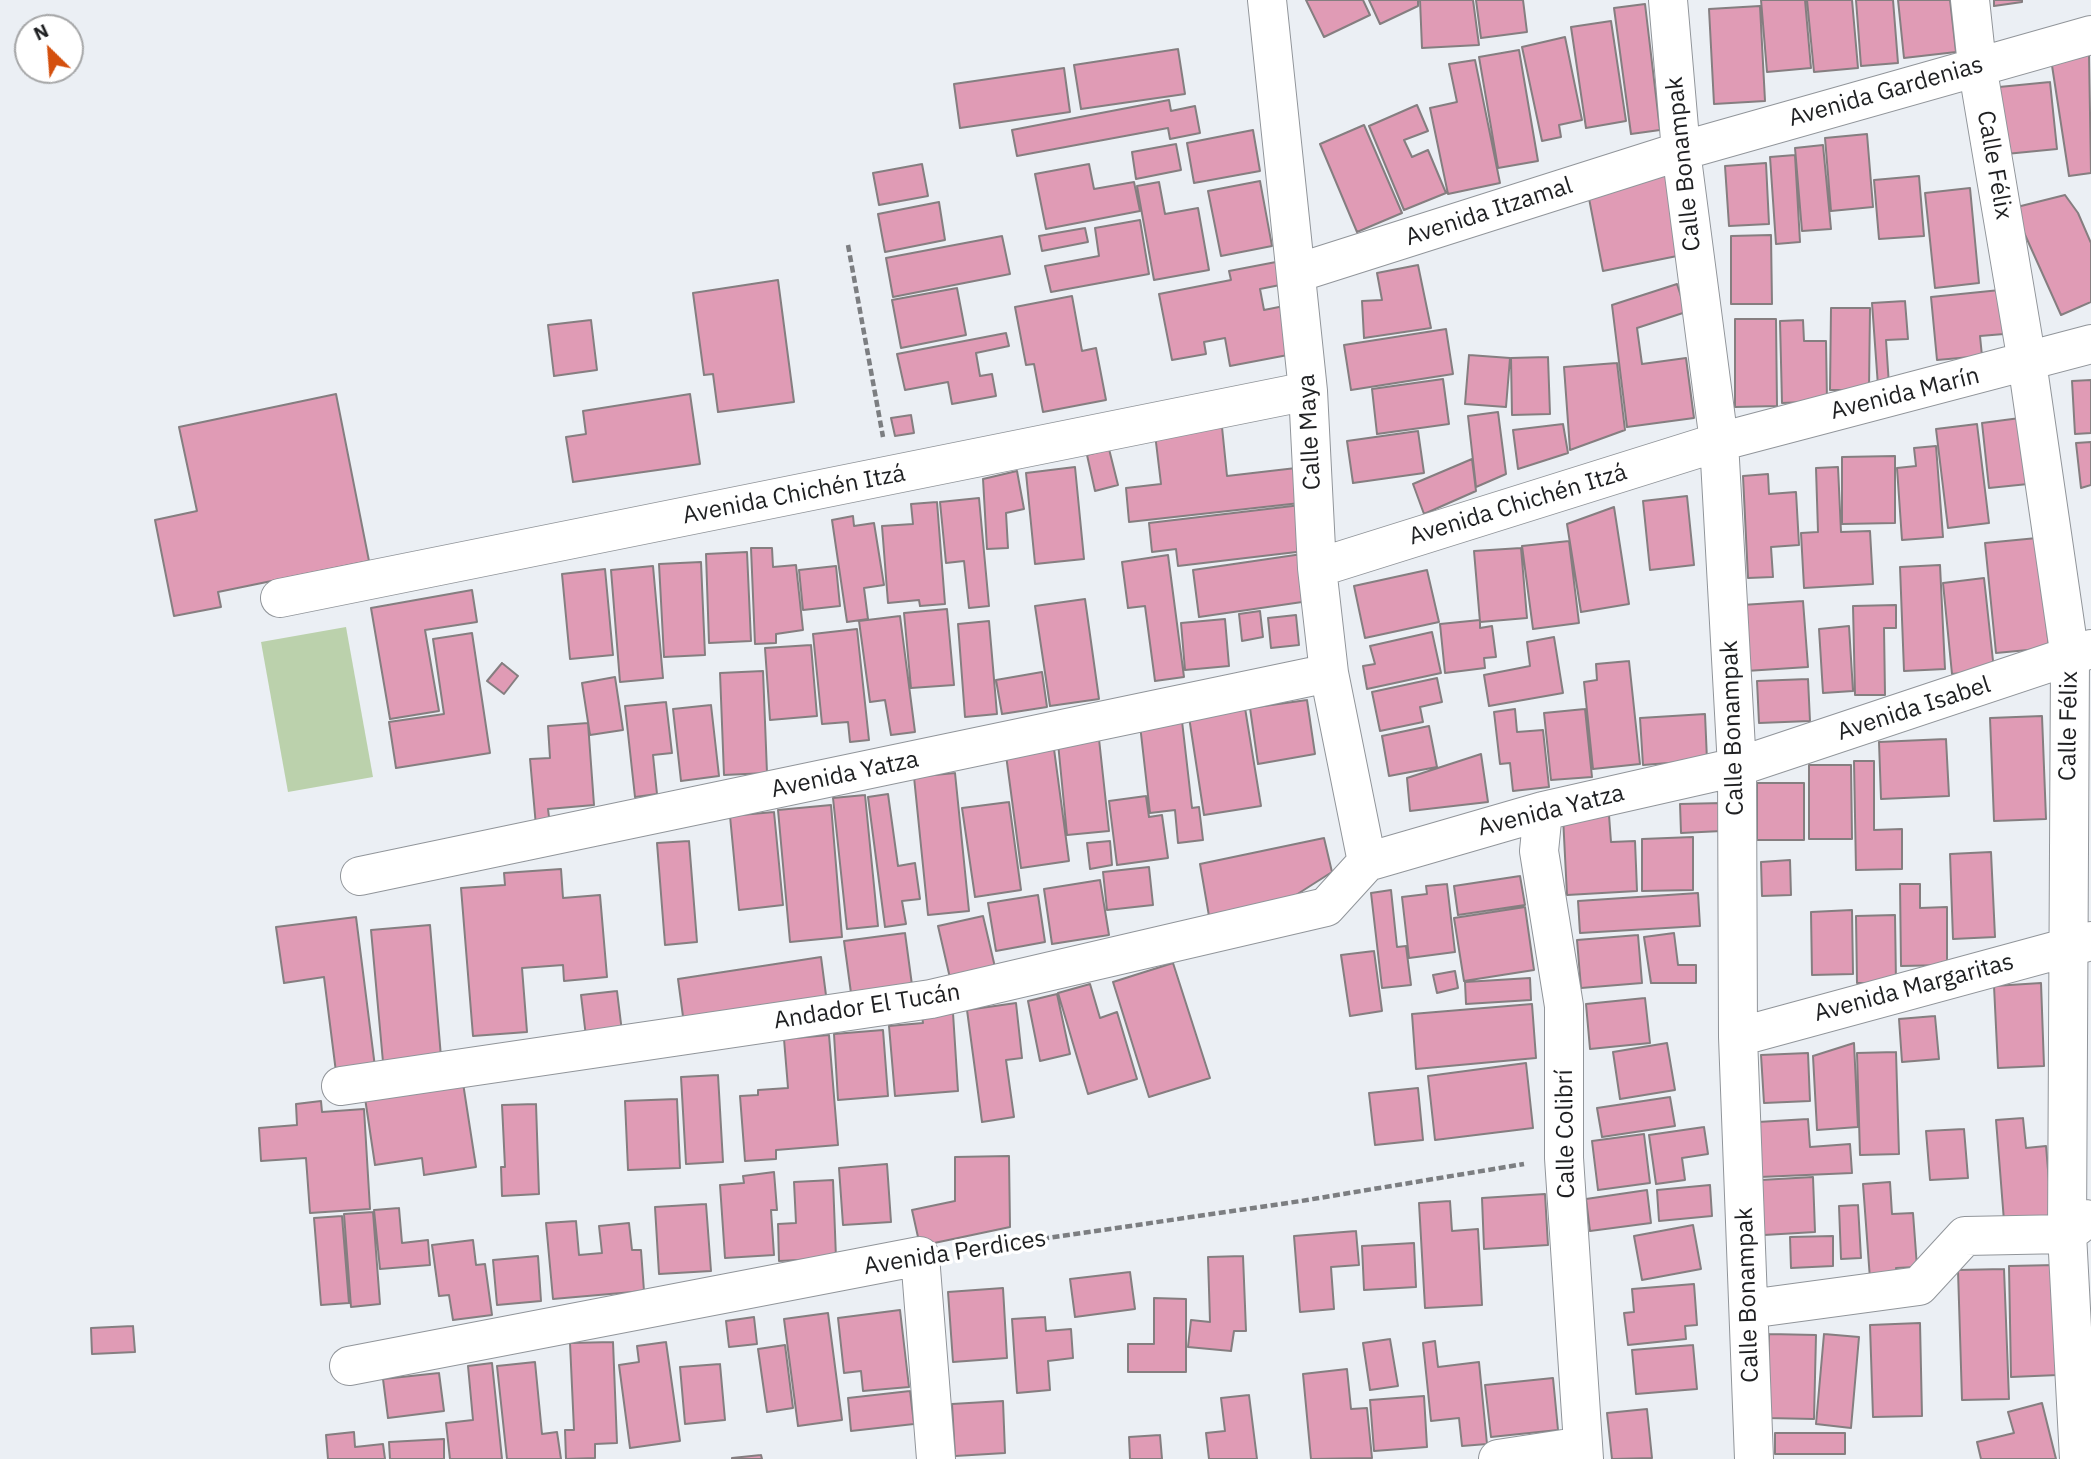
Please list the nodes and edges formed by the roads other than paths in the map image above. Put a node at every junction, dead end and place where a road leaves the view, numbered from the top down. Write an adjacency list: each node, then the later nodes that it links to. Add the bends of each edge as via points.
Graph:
1 (1267, 0): 7 (street, Calle Maya)
2 (1668, 0): 6 (street, Calle Bonampak)
3 (1970, 0): 5 (street, Calle Félix)
4 (2091, 35): 5 (street, Avenida Gardenias)
5 (1977, 65): 6 (street, Avenida Gardenias); 9 (street, Calle Félix)
6 (1681, 151): 7 (street, Avenida Itzamal); 11 (street, Calle Bonampak)
7 (1297, 273): 10 (street, Calle Maya)
8 (2091, 344): 9 (street, Avenida Marín)
9 (2027, 362): 11 (street, Avenida Marín); 14 (street, Calle Félix)
10 (1308, 391): 12 (street, Calle Maya); 13 (street, Avenida Chichén Itzá)
11 (1718, 442): 12 (street, Avenida Chichén Itzá); 16 (street, Calle Bonampak)
12 (1317, 568): 15 (street, Calle Maya)
13 (280, 598)
14 (2080, 654): 16 (street, Avenida Isabel); 20 (street, Calle Félix)
15 (1329, 673): 18 (street, Calle Maya); 19 (street, Avenida Yatza)
16 (1737, 767): 17 (street, Avenida Yatza); 21 (street, Calle Bonampak)
17 (1543, 811): 18 (street, Avenida Yatza); 26 (street, Calle Colibrí, via 1539,851 1564,1006 1564,1158)
18 (1367, 862): 22 (street, Andador El Tucán, via 1326,907 931,999)
19 (360, 876)
20 (2079, 943): 21 (street, Avenida Margaritas); 23 (street, Calle Félix)
21 (1738, 1037): 24 (street, Calle Bonampak)
22 (341, 1086)
23 (2079, 1224): 24 (street, via 1965,1236 1919,1286); 30 (street, Calle Félix)
24 (1749, 1309): 29 (street, Calle Bonampak)
25 (349, 1366): 27 (street, Avenida Perdices, via 920,1256)
26 (1583, 1452): 28 (street)
27 (936, 1459)
28 (1499, 1459)
29 (1754, 1459)
30 (2079, 1459)

